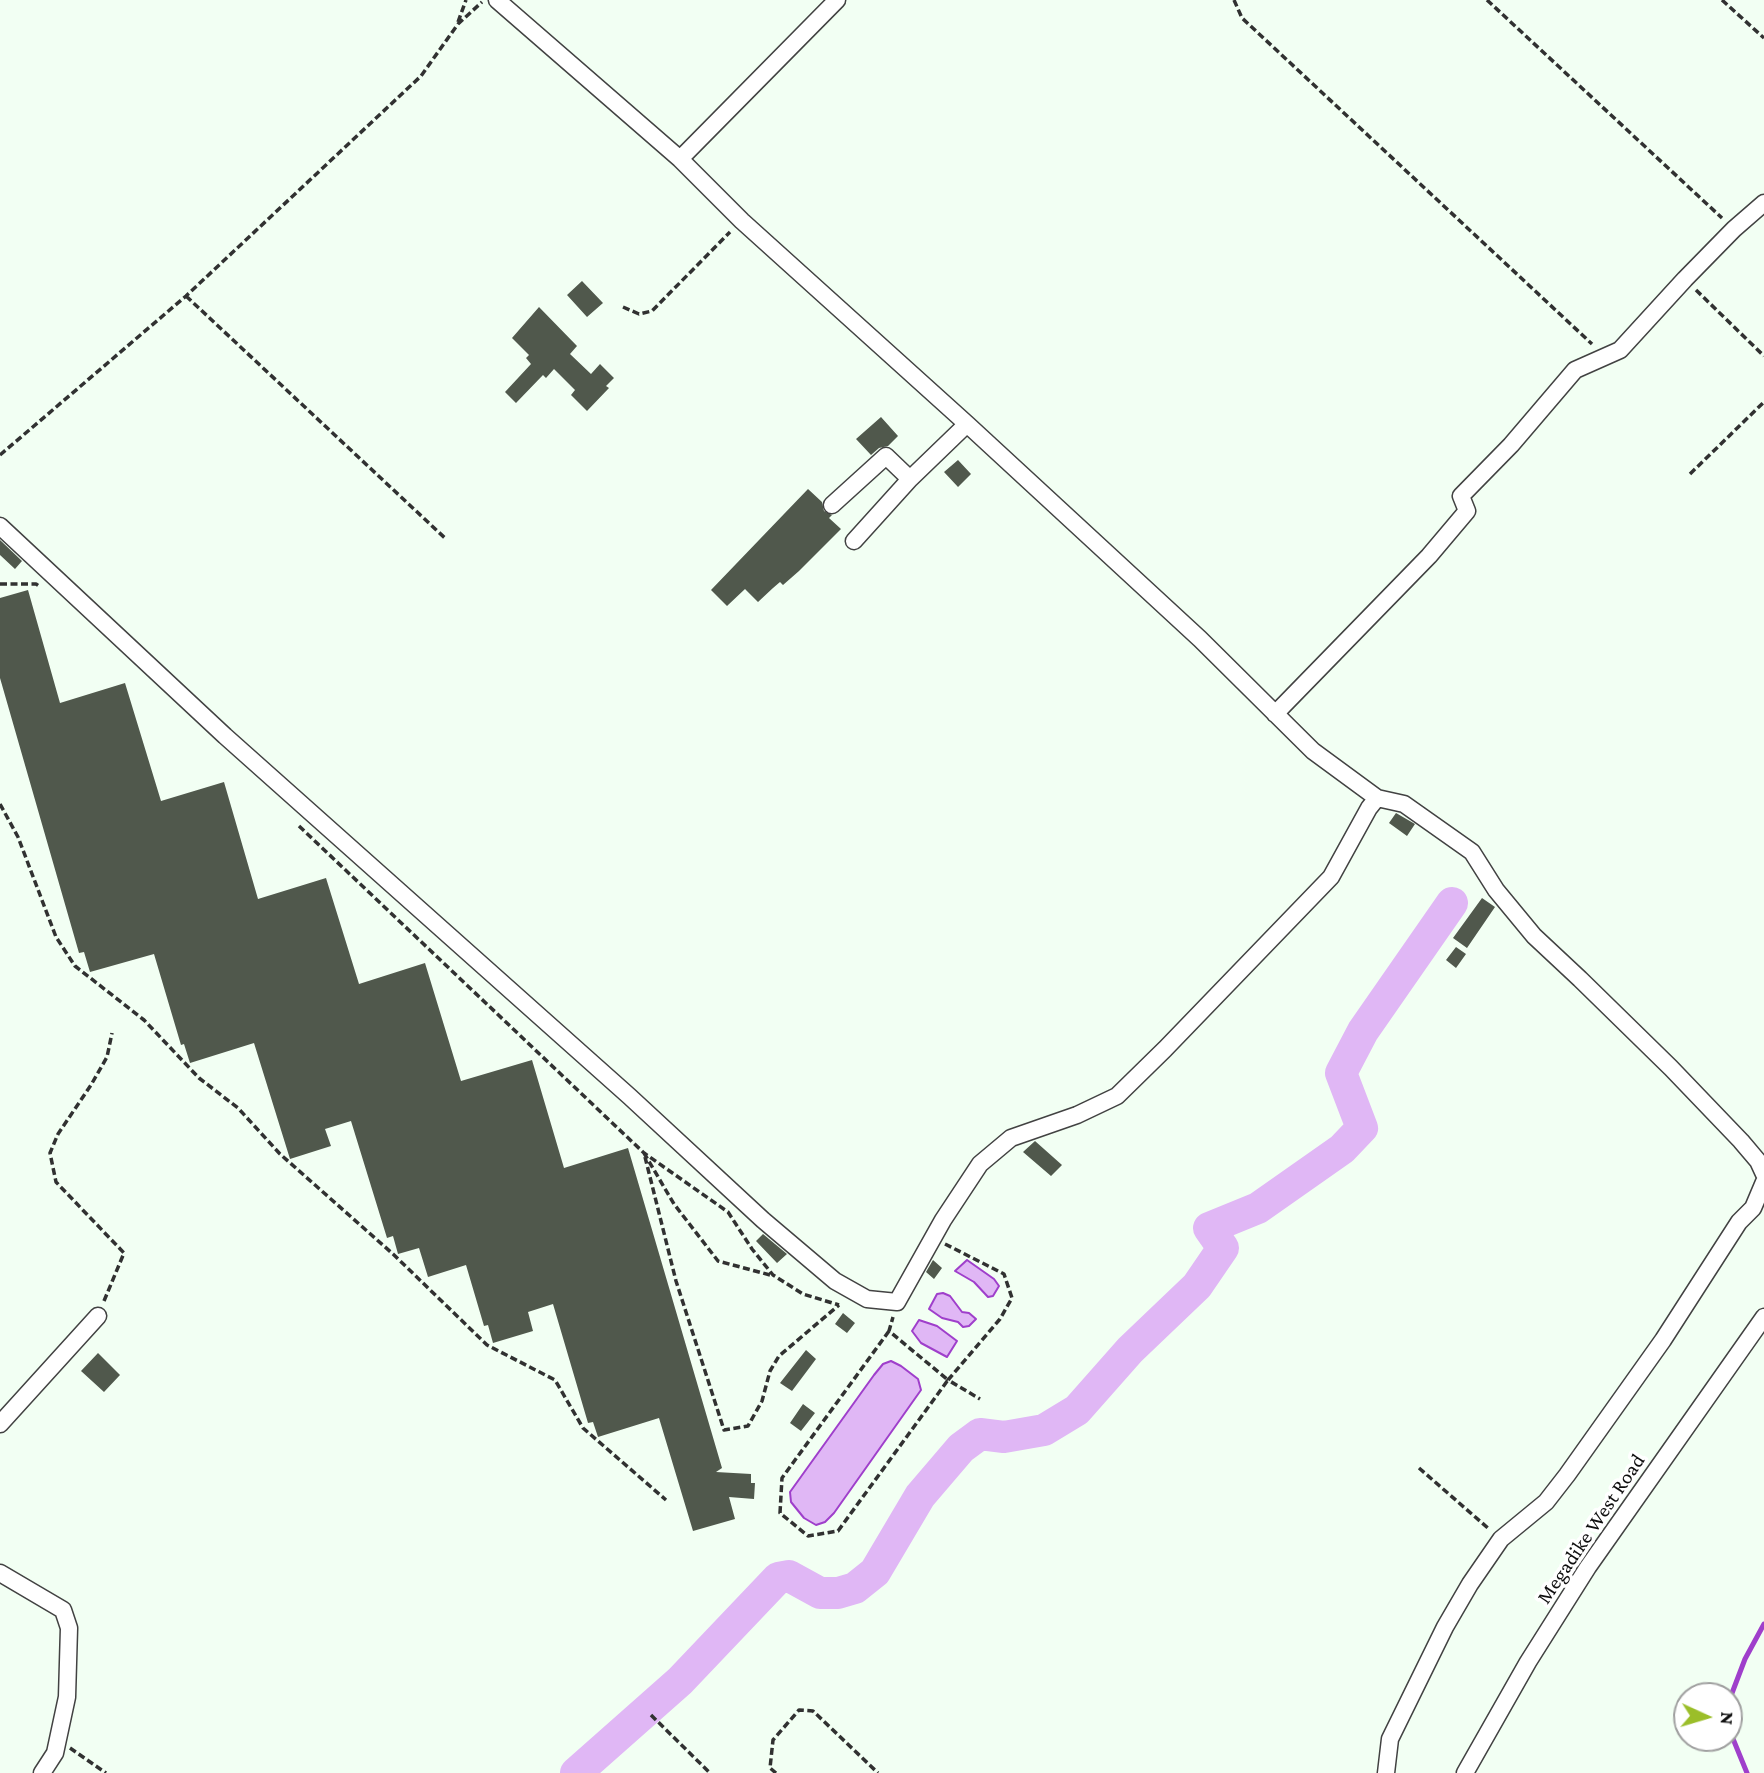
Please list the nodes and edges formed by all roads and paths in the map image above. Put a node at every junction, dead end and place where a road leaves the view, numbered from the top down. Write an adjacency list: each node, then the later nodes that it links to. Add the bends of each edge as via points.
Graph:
1 (466, 0): 8 (path)
2 (484, 0): 8 (path)
3 (497, 0): 10 (street)
4 (837, 0): 10 (street)
5 (1234, 0): 17 (path, via 1242,18 1592,344)
6 (1487, 0): 13 (path)
7 (1721, 0): 9 (path)
8 (458, 24): 15 (path, via 421,76)
9 (1764, 37)
10 (680, 159): 12 (street)
11 (1764, 203): 13 (street)
12 (741, 221): 16 (path, via 652,311 639,314); 20 (street)
13 (1734, 229): 14 (street)
14 (1685, 279): 17 (street); 18 (path)
15 (186, 296): 21 (path); 26 (path)
16 (622, 307)
17 (1620, 350): 32 (street, via 1575,370 1461,496 1467,511 1429,556)
18 (1764, 356)
19 (1764, 402): 22 (path)
20 (967, 424): 23 (street); 32 (street)
21 (0, 455)
22 (1690, 474)
23 (910, 479): 24 (street, via 886,456); 27 (street)
24 (832, 505)
25 (0, 526): 42 (street, via 215,727 763,1220 835,1282)
26 (446, 538)
27 (854, 541)
28 (0, 577): 29 (path)
29 (7, 583): 30 (path); 31 (path, via 36,584)
30 (0, 584)
31 (46, 593)
32 (1275, 714): 33 (street, via 1313,751)
33 (1377, 798): 38 (street, via 1404,804 1472,852 1534,936 1671,1068 1741,1141); 40 (street, via 1331,877 1155,1059 1117,1096 1011,1138 980,1164)
34 (0, 804): 52 (path, via 18,837 56,937 75,966 144,1020 199,1078 238,1108 280,1154 487,1345 555,1380 583,1428)
35 (297, 824): 37 (path)
36 (112, 1033): 45 (path, via 107,1056 50,1153 56,1182 124,1253)
37 (644, 1153): 41 (path, via 728,1212); 41 (path, via 674,1204 718,1261); 44 (path, via 676,1281 724,1430 748,1426 779,1356)
38 (1764, 1174)
39 (1764, 1182): 53 (street, via 1753,1208 1567,1475 1546,1502)
40 (932, 1238): 43 (street); 48 (path, via 1004,1274 1012,1298)
41 (772, 1275): 44 (path, via 803,1294)
42 (855, 1293): 43 (street); 44 (path)
43 (897, 1302): 47 (path)
44 (839, 1306)
45 (98, 1316): 50 (street)
46 (1764, 1317): 63 (street, Megadike West Road, via 1588,1567)
47 (889, 1331): 48 (path); 48 (path, via 782,1478 780,1513 807,1536 838,1531)
48 (948, 1380): 49 (path)
49 (980, 1399)
50 (0, 1424)
51 (1419, 1468): 53 (path)
52 (666, 1500)
53 (1501, 1539): 62 (street, via 1433,1651 1390,1739)
54 (0, 1573): 56 (street, via 63,1610 69,1628 66,1696)
55 (651, 1715): 59 (path)
56 (55, 1754): 57 (street); 58 (path, via 71,1748)
57 (42, 1773)
58 (106, 1773)
59 (710, 1773)
60 (776, 1773): 61 (path, via 770,1768 773,1740 799,1710 813,1711)
61 (878, 1773)
62 (1386, 1773)
63 (1465, 1773)

